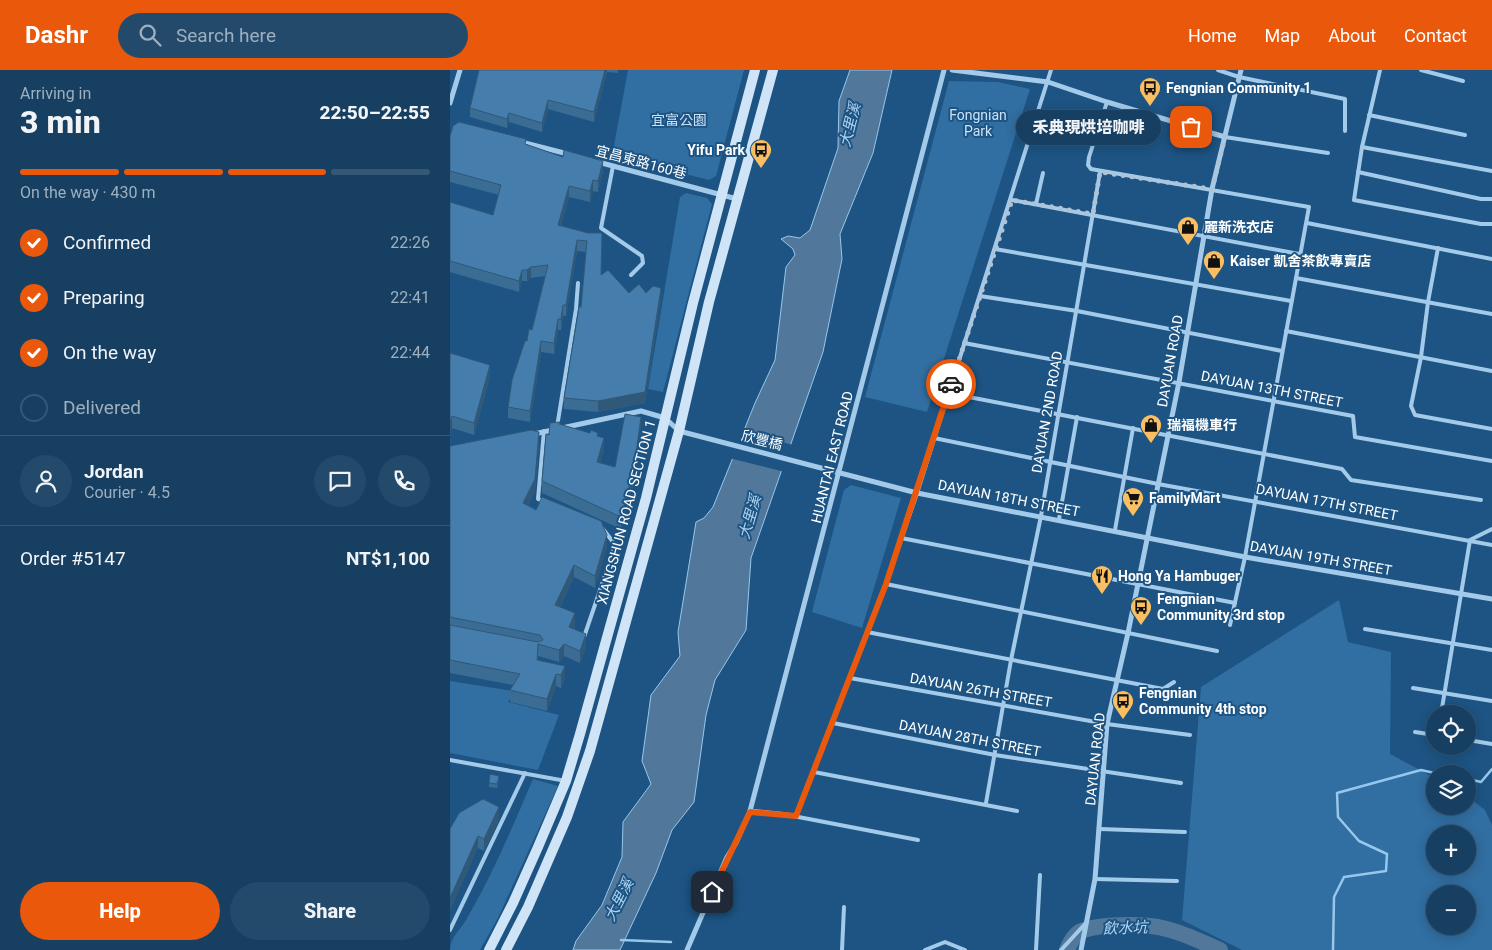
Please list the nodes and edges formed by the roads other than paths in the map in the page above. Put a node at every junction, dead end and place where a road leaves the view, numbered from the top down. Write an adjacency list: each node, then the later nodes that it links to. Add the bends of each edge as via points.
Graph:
1 (460, 70): 16 (street)
2 (755, 70): 32 (street, XIANGSHUN ROAD SECTION 1)
3 (773, 70): 33 (street, XIANGSHUN ROAD SECTION 1)
4 (944, 70): 80 (street, HUANTAI EAST ROAD)
5 (952, 70): 11 (street)
6 (1051, 70): 14 (lane)
7 (1218, 70): 12 (lane)
8 (1241, 70): 12 (street, DAYUAN ROAD)
9 (1380, 70): 17 (lane)
10 (1421, 70): 13 (lane)
11 (1002, 72): 14 (street)
12 (1239, 77): 18 (lane, via 1345,99); 20 (street, DAYUAN ROAD)
13 (1463, 81)
14 (1048, 82): 15 (street); 35 (lane)
15 (1107, 102): 20 (street); 28 (lane, via 1088,165)
16 (450, 104)
17 (1369, 115): 19 (lane); 22 (lane)
18 (1345, 131)
19 (1465, 135)
20 (1225, 137): 23 (lane); 31 (street, DAYUAN ROAD)
21 (517, 141): 24 (street, 宜昌東路160巷)
22 (1362, 147): 27 (lane); 29 (lane)
23 (1328, 153)
24 (575, 156)
25 (594, 161): 26 (street, 宜昌東路160巷)
26 (613, 166): 32 (street, 宜昌東路160巷); 46 (lane, via 601,228 642,256 643,263)
27 (1492, 171)
28 (1100, 172): 31 (lane); 37 (lane, DAYUAN 2ND ROAD)
29 (1358, 172): 34 (lane); 39 (lane, via 1354,200)
30 (1043, 173): 36 (lane)
31 (1212, 189): 38 (lane, via 1308,207); 40 (street, DAYUAN ROAD)
32 (723, 195): 33 (street, 宜昌東路160巷); 67 (street, XIANGSHUN ROAD SECTION 1)
33 (738, 199): 72 (street, XIANGSHUN ROAD SECTION 1, via 698,344)
34 (1492, 199)
35 (1012, 200): 36 (lane); 42 (lane)
36 (1036, 204): 37 (lane)
37 (1093, 214): 40 (lane); 45 (lane, DAYUAN 2ND ROAD)
38 (1307, 223): 41 (lane); 43 (lane)
39 (1492, 224)
40 (1204, 236): 43 (lane); 49 (street, DAYUAN ROAD)
41 (1438, 248): 44 (lane); 52 (lane)
42 (995, 249): 45 (lane); 50 (lane)
43 (1299, 254): 47 (lane)
44 (1492, 259)
45 (1084, 264): 49 (lane); 53 (lane, DAYUAN 2ND ROAD)
46 (631, 275)
47 (1296, 278): 51 (lane); 52 (lane)
48 (578, 283): 69 (lane)
49 (1194, 285): 51 (lane); 56 (street, DAYUAN ROAD)
50 (980, 296): 53 (lane); 57 (lane)
51 (1291, 301): 55 (lane)
52 (1428, 302): 54 (lane); 59 (lane)
53 (1077, 311): 56 (lane); 60 (lane, DAYUAN 2ND ROAD)
54 (1492, 314)
55 (1286, 331): 58 (lane); 59 (lane)
56 (1186, 334): 58 (lane); 62 (street, DAYUAN ROAD)
57 (964, 343): 60 (lane, DAYUAN 13TH STREET); 63 (lane)
58 (1282, 351): 64 (lane)
59 (1421, 357): 61 (lane); 70 (lane, via 1411,406 1416,415)
60 (1068, 363): 62 (lane, DAYUAN 13TH STREET); 65 (lane, DAYUAN 2ND ROAD)
61 (1492, 371)
62 (1179, 382): 64 (lane, DAYUAN 13TH STREET); 74 (street, DAYUAN ROAD)
63 (948, 392): 65 (lane); 75 (lane)
64 (1272, 400): 76 (lane); 77 (lane, DAYUAN 13TH STREET, via 1353,416 1356,437)
65 (1058, 414): 66 (lane); 78 (lane, DAYUAN 2ND ROAD)
66 (1077, 417): 68 (lane); 79 (lane)
67 (665, 418): 69 (street, via 641,411); 72 (street); 133 (street, XIANGSHUN ROAD SECTION 1)
68 (1133, 428): 74 (lane); 81 (lane)
69 (556, 429): 71 (street)
70 (1492, 429)
71 (544, 431): 73 (street); 86 (lane, via 538,499)
72 (679, 431): 80 (street, 欣豐橋); 152 (street, XIANGSHUN ROAD SECTION 1, via 580,784 540,881)
73 (525, 435)
74 (1168, 435): 76 (lane); 82 (street, DAYUAN ROAD)
75 (934, 438): 78 (lane, DAYUAN 17TH STREET); 83 (lane)
76 (1263, 452): 84 (lane); 85 (lane, via 1342,469 1351,480)
77 (1492, 460)
78 (1049, 462): 79 (lane, DAYUAN 17TH STREET); 87 (lane, DAYUAN 2ND ROAD)
79 (1068, 465): 81 (lane, DAYUAN 17TH STREET); 88 (lane)
80 (839, 472): 83 (street, DAYUAN 18TH STREET); 137 (street, HUANTAI EAST ROAD)
81 (1124, 476): 82 (lane, DAYUAN 17TH STREET); 91 (lane)
82 (1158, 484): 84 (lane, DAYUAN 17TH STREET); 92 (street, DAYUAN ROAD)
83 (917, 492): 87 (street, DAYUAN 18TH STREET); 93 (lane)
84 (1254, 500): 94 (lane, DAYUAN 17TH STREET); 96 (lane)
85 (1481, 500)
86 (554, 506)
87 (1041, 516): 88 (street, DAYUAN 18TH STREET); 97 (lane, DAYUAN 2ND ROAD)
88 (1059, 519): 91 (street, DAYUAN 18TH STREET)
89 (594, 525): 108 (lane, via 613,542 613,552)
90 (1492, 528): 94 (lane)
91 (1115, 530): 92 (street, DAYUAN 18TH STREET)
92 (1147, 537): 96 (street, DAYUAN 19TH STREET); 99 (street, DAYUAN ROAD)
93 (901, 538): 97 (lane); 98 (lane)
94 (1470, 540): 95 (lane, DAYUAN 17TH STREET); 100 (lane)
95 (1492, 544)
96 (1245, 557): 100 (street, DAYUAN 19TH STREET); 102 (lane)
97 (1031, 562): 99 (lane); 103 (lane, DAYUAN 2ND ROAD)
98 (886, 584): 103 (lane); 106 (lane)
99 (1137, 584): 102 (lane); 107 (street, DAYUAN ROAD)
100 (1462, 593): 101 (street, DAYUAN 19TH STREET); 109 (lane)
101 (1492, 599)
102 (1235, 603): 104 (lane)
103 (1021, 613): 107 (lane); 112 (lane, DAYUAN 2ND ROAD)
104 (1230, 625)
105 (1364, 629): 109 (lane)
106 (868, 632): 112 (lane); 113 (lane)
107 (1128, 633): 111 (lane); 114 (street, DAYUAN ROAD)
108 (582, 641)
109 (1453, 644): 110 (lane); 117 (lane)
110 (1492, 650)
111 (1217, 651)
112 (1011, 660): 114 (lane); 119 (lane, DAYUAN 2ND ROAD)
113 (850, 678): 119 (lane, DAYUAN 26TH STREET); 121 (lane)
114 (1118, 678): 115 (lane, via 1163,689); 122 (street, DAYUAN ROAD)
115 (1174, 682)
116 (1413, 688): 117 (lane)
117 (1445, 693): 118 (lane); 120 (lane)
118 (1492, 701)
119 (1003, 704): 122 (lane, DAYUAN 26TH STREET); 128 (lane, DAYUAN 2ND ROAD)
120 (1443, 705)
121 (833, 723): 128 (lane, DAYUAN 28TH STREET); 130 (lane)
122 (1107, 724): 125 (lane, DAYUAN 26TH STREET); 132 (street, DAYUAN ROAD)
123 (1415, 732): 124 (lane)
124 (1426, 734)
125 (1190, 735)
126 (1476, 741): 127 (lane)
127 (1492, 744)
128 (995, 755): 132 (lane, DAYUAN 28TH STREET); 135 (lane, DAYUAN 2ND ROAD)
129 (450, 760): 131 (lane)
130 (814, 772): 135 (lane); 139 (lane)
131 (525, 773): 133 (lane); 148 (lane)
132 (1103, 773): 134 (lane, DAYUAN 28TH STREET); 140 (street, DAYUAN ROAD)
133 (566, 780): 151 (street, XIANGSHUN ROAD SECTION 1)
134 (1181, 783)
135 (986, 803): 136 (lane)
136 (1017, 811)
137 (750, 812): 138 (street); 153 (street, HUANTAI EAST ROAD)
138 (788, 815): 139 (lane)
139 (796, 816): 142 (lane)
140 (1100, 829): 141 (lane); 144 (street, DAYUAN ROAD)
141 (1185, 832)
142 (918, 840)
143 (1040, 875): 157 (lane)
144 (1096, 879): 145 (lane); 147 (street, DAYUAN ROAD)
145 (1177, 881)
146 (844, 907): 154 (lane)
147 (1086, 923): 158 (lane); 159 (street, DAYUAN ROAD)
148 (450, 930)
149 (945, 942): 150 (lane); 155 (lane); 156 (lane)
150 (942, 949)
151 (489, 950)
152 (506, 950)
153 (687, 950)
154 (842, 950)
155 (925, 950)
156 (965, 950)
157 (1036, 950)
158 (1061, 950)
159 (1081, 950)

